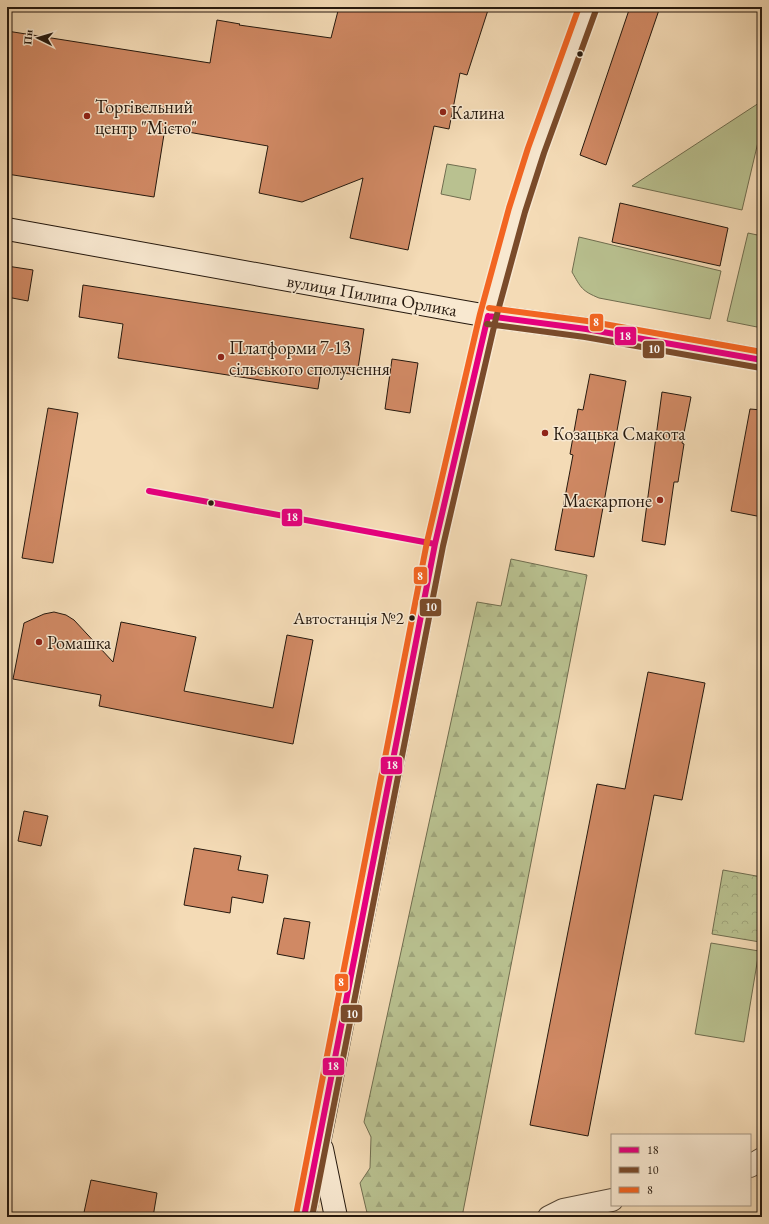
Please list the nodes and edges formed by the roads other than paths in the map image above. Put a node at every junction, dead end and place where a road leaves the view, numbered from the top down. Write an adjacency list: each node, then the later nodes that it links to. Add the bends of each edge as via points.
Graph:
1 (588, 7): 3 (main road, via 536,150)
2 (7, 229): 3 (main road, вулиця Пилипа Орлика)
3 (488, 316): 4 (main road, вулиця Пилипа Орлика, via 586,329); 5 (main road, via 435,544)
4 (762, 360)
5 (320, 1140): 9 (main road); 10 (main road)
6 (762, 1159): 7 (main road)
7 (751, 1165)
8 (611, 1200): 11 (main road, via 563,1210)
9 (304, 1217)
10 (336, 1217)
11 (549, 1217)

